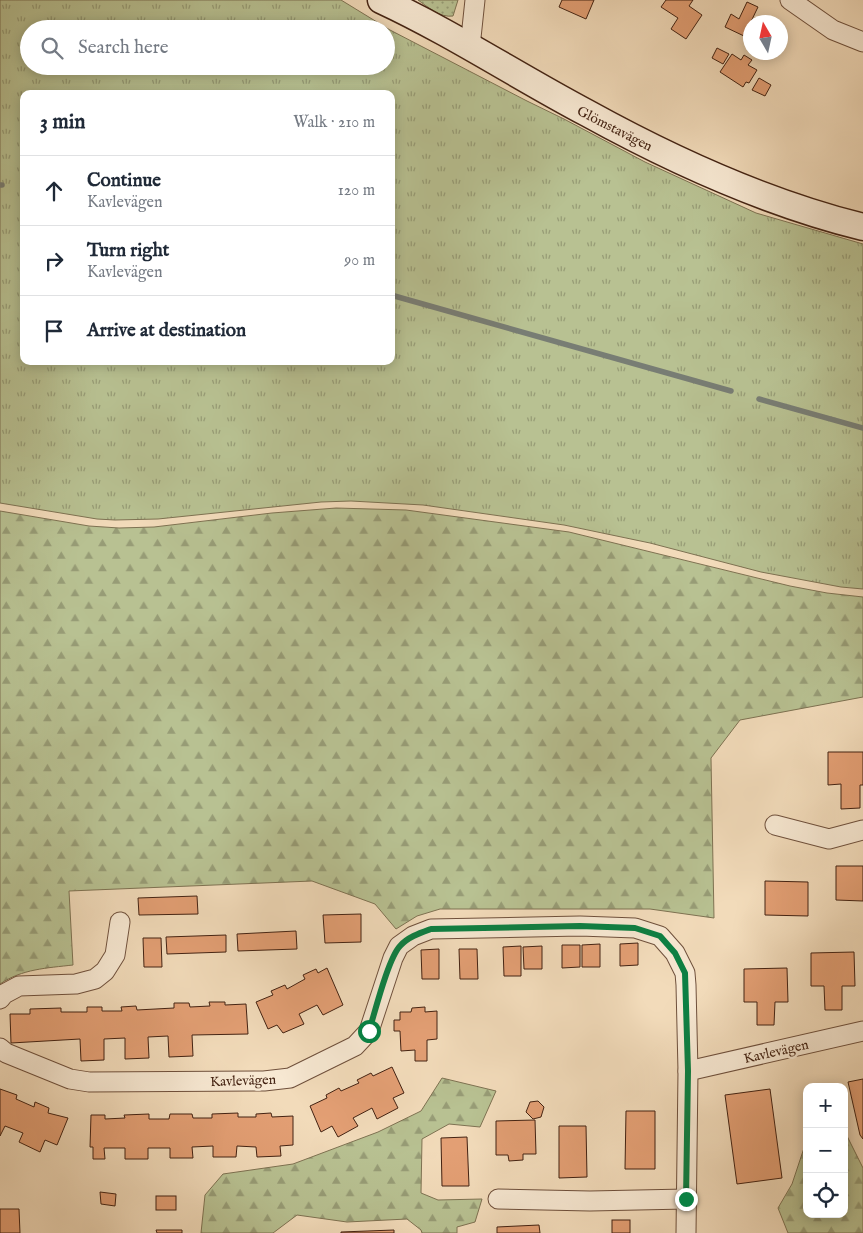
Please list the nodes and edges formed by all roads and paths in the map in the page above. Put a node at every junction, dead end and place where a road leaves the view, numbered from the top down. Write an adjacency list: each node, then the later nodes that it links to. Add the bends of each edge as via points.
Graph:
1 (381, 0): 5 (main road, Glömstavägen)
2 (475, 0): 5 (street)
3 (790, 0): 4 (street, via 833,30)
4 (863, 42)
5 (470, 47): 6 (main road, Glömstavägen, via 586,113 701,170 768,198)
6 (863, 227)
7 (775, 825): 8 (street, via 829,839)
8 (863, 830)
9 (120, 922): 10 (street, via 115,955 105,971 94,979 76,984 19,986)
10 (0, 999)
11 (863, 1031): 13 (street, Kavlevägen)
12 (0, 1048): 13 (street, Kavlevägen, via 70,1079 89,1082 290,1078 355,1046 369,1031 393,958 400,946 413,936 431,929 580,926 635,928 660,936 675,953 685,973)
13 (688, 1071): 15 (street, Kavlevägen)
14 (498, 1199): 15 (street)
15 (686, 1199): 16 (street, Kavlevägen)
16 (686, 1233)

